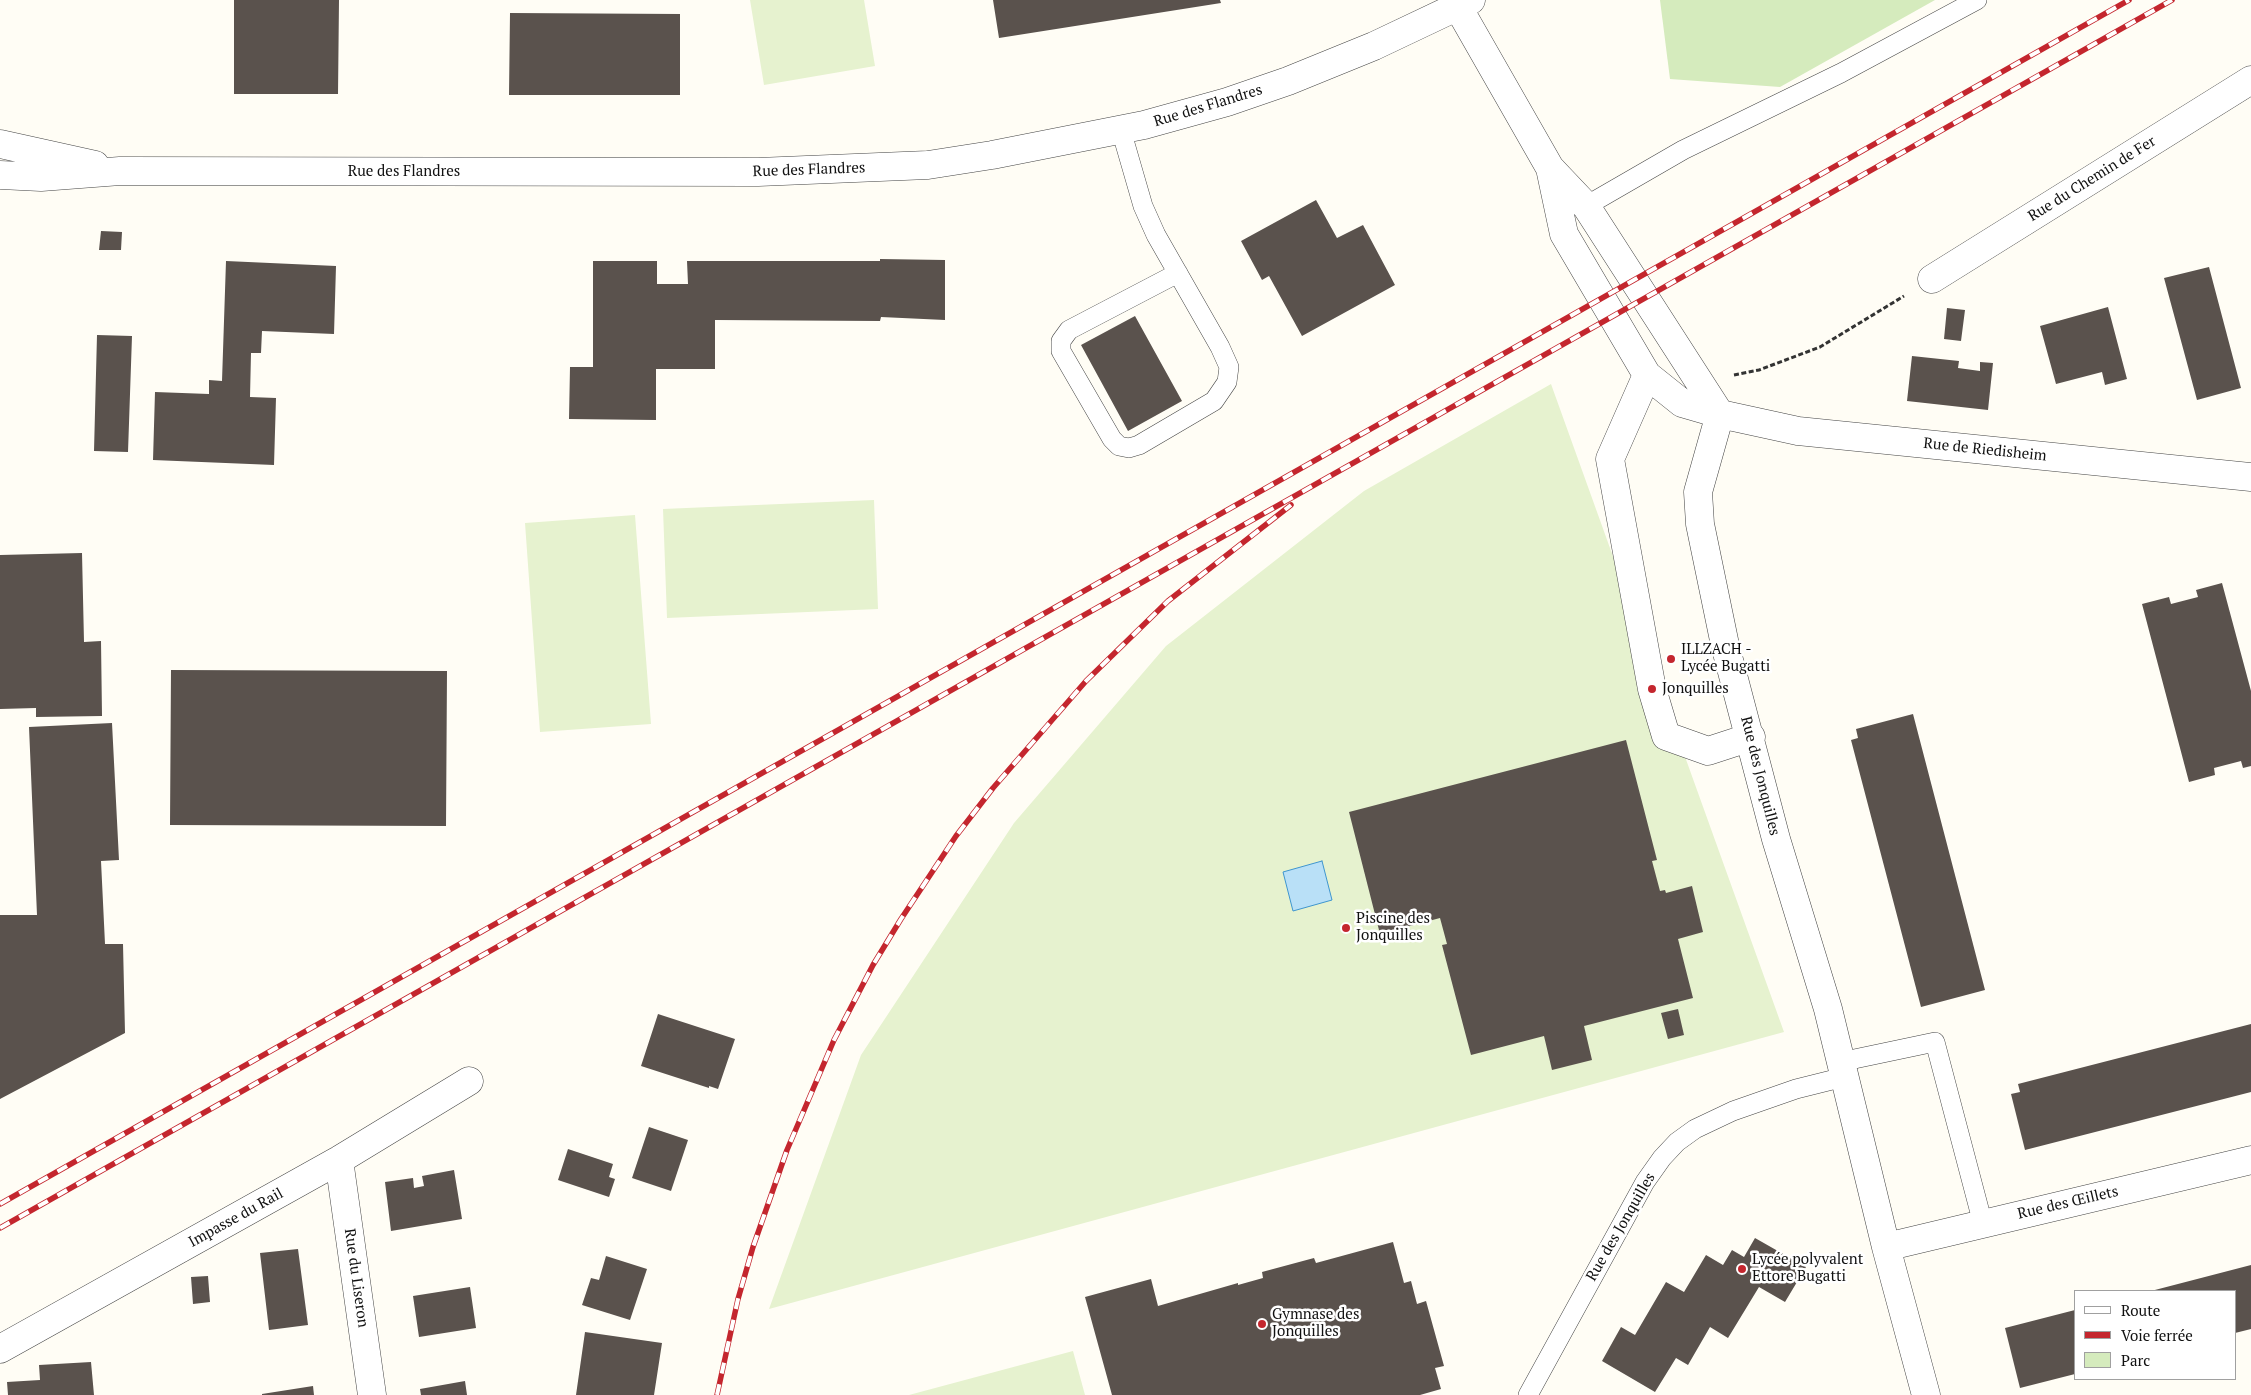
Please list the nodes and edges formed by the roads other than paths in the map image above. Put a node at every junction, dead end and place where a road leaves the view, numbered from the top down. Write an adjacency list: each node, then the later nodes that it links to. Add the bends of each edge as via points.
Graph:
1 (1977, 0): 9 (lane, via 1683,150)
2 (1464, 3): 4 (street, Rue des Flandres, via 1374,46 1288,81 1228,102); 6 (street)
3 (2251, 80): 11 (street, Rue du Chemin de Fer)
4 (1120, 130): 7 (street, Rue des Flandres, via 928,165 862,169 758,172); 10 (lane, via 1144,206)
5 (0, 144): 7 (street, Rue des Flandres)
6 (1550, 168): 9 (street); 12 (street, Rue de Riedisheim, via 1564,234)
7 (120, 171): 8 (street, Rue des Flandres, via 41,177)
8 (0, 175)
9 (1586, 206): 13 (street)
10 (1178, 273): 10 (lane, via 1069,330 1061,341 1061,351 1112,438 1120,446 1129,448 1147,440 1214,400 1227,382 1229,367)
11 (1932, 278)
12 (1648, 375): 13 (street, Rue de Riedisheim, via 1682,403); 15 (street, via 1610,459 1652,689 1666,736 1708,751)
13 (1720, 414): 14 (street, Rue de Riedisheim, via 1798,431); 15 (street, Rue des Jonquilles, via 1698,492 1700,524 1725,645)
14 (2251, 477)
15 (1751, 737): 16 (street, Rue des Jonquilles, via 1776,839 1828,1009)
16 (1842, 1069): 20 (lane, via 1935,1042); 21 (street, Rue des Jonquilles); 24 (lane, Rue des Jonquilles, via 1733,1111 1694,1129 1677,1142 1644,1182)
17 (469, 1081): 18 (street, Impasse du Rail)
18 (340, 1160): 22 (street, Impasse du Rail); 23 (street, Rue du Liseron)
19 (2251, 1160): 20 (street, Rue des Œillets)
20 (1983, 1224): 21 (street, Rue des Œillets)
21 (1886, 1247): 25 (street, Rue des Jonquilles)
22 (0, 1349)
23 (372, 1395)
24 (1528, 1395)
25 (1926, 1395)

